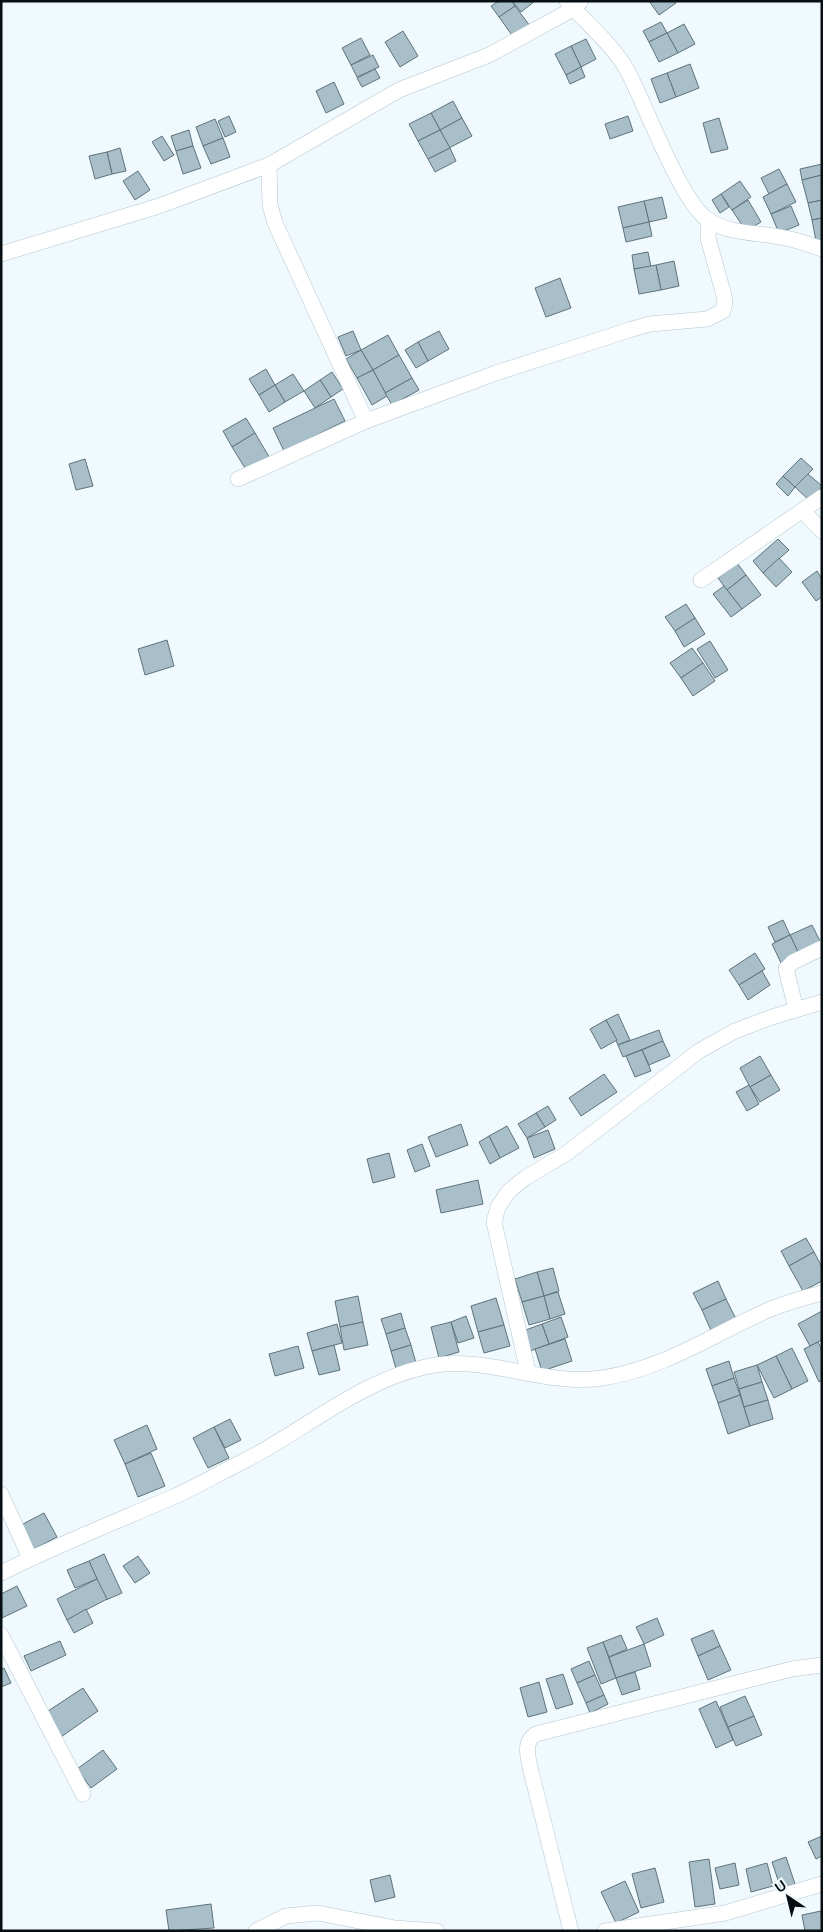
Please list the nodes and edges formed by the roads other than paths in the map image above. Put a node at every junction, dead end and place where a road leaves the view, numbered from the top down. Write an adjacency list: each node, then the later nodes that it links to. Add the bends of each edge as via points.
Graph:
1 (574, 4): 2 (street, via 489,55 399,90); 3 (street, via 627,70 680,180 699,212)
2 (269, 164): 5 (street, via 159,206); 6 (street, via 270,205 275,223)
3 (709, 220): 4 (street, via 749,234 785,238); 6 (street, via 710,253 725,302 723,311 718,315 629,330 496,373)
4 (822, 249)
5 (1, 254)
6 (366, 421): 7 (street)
7 (238, 479)
8 (822, 496): 9 (street)
9 (802, 511): 10 (street); 11 (street)
10 (822, 531)
11 (702, 580)
12 (822, 948): 14 (street, via 793,962 786,969)
13 (822, 1002): 14 (street)
14 (796, 1009): 16 (street, via 734,1031 699,1052 574,1147 509,1190 498,1207 494,1222)
15 (822, 1293): 16 (street, via 766,1311 633,1373 599,1379 562,1378)
16 (528, 1372): 18 (street, via 469,1363 426,1366 386,1379 272,1446 175,1496)
17 (1, 1494): 18 (street)
18 (30, 1558): 19 (street)
19 (1, 1573)
20 (1, 1634): 22 (street)
21 (822, 1665): 26 (street, via 792,1669 531,1737 527,1752 529,1763)
22 (83, 1794)
23 (822, 1884): 27 (street, via 725,1912)
24 (256, 1931): 25 (street, via 286,1916 318,1913 396,1928)
25 (437, 1931)
26 (571, 1931)
27 (606, 1931)

